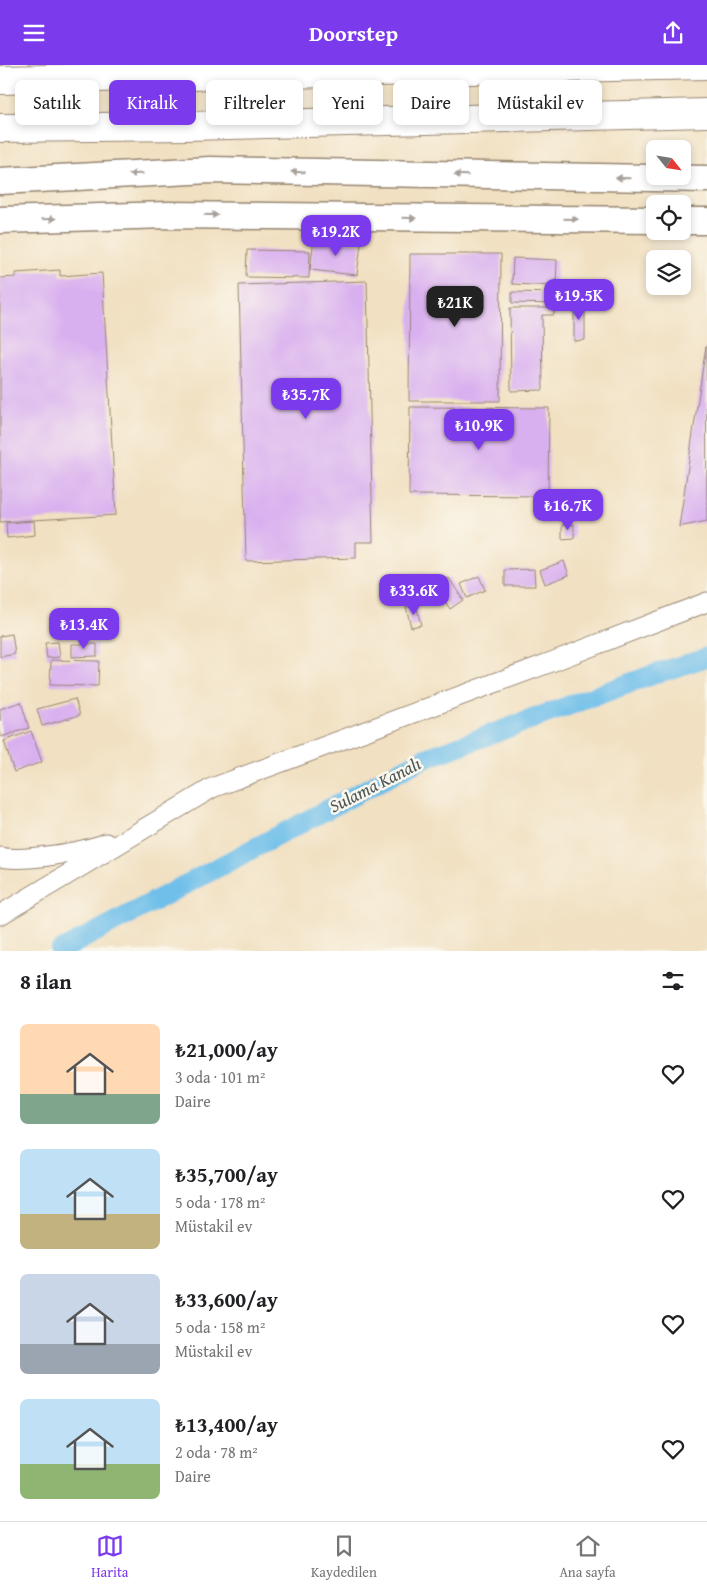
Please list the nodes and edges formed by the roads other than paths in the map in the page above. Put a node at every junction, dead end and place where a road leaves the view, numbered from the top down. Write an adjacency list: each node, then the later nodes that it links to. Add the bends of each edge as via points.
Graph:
1 (707, 65): 2 (highway)
2 (0, 80)
3 (707, 113): 4 (highway)
4 (0, 128)
5 (707, 179): 6 (main road, one-way to 6, via 210,170)
6 (0, 181)
7 (0, 220): 8 (main road, one-way to 8, via 168,215)
8 (646, 220)
9 (691, 221): 10 (main road)
10 (707, 221)
11 (707, 602): 12 (street, via 212,788)
12 (155, 823): 13 (street, via 92,849 35,857); 14 (street)
13 (0, 857)
14 (0, 915)

